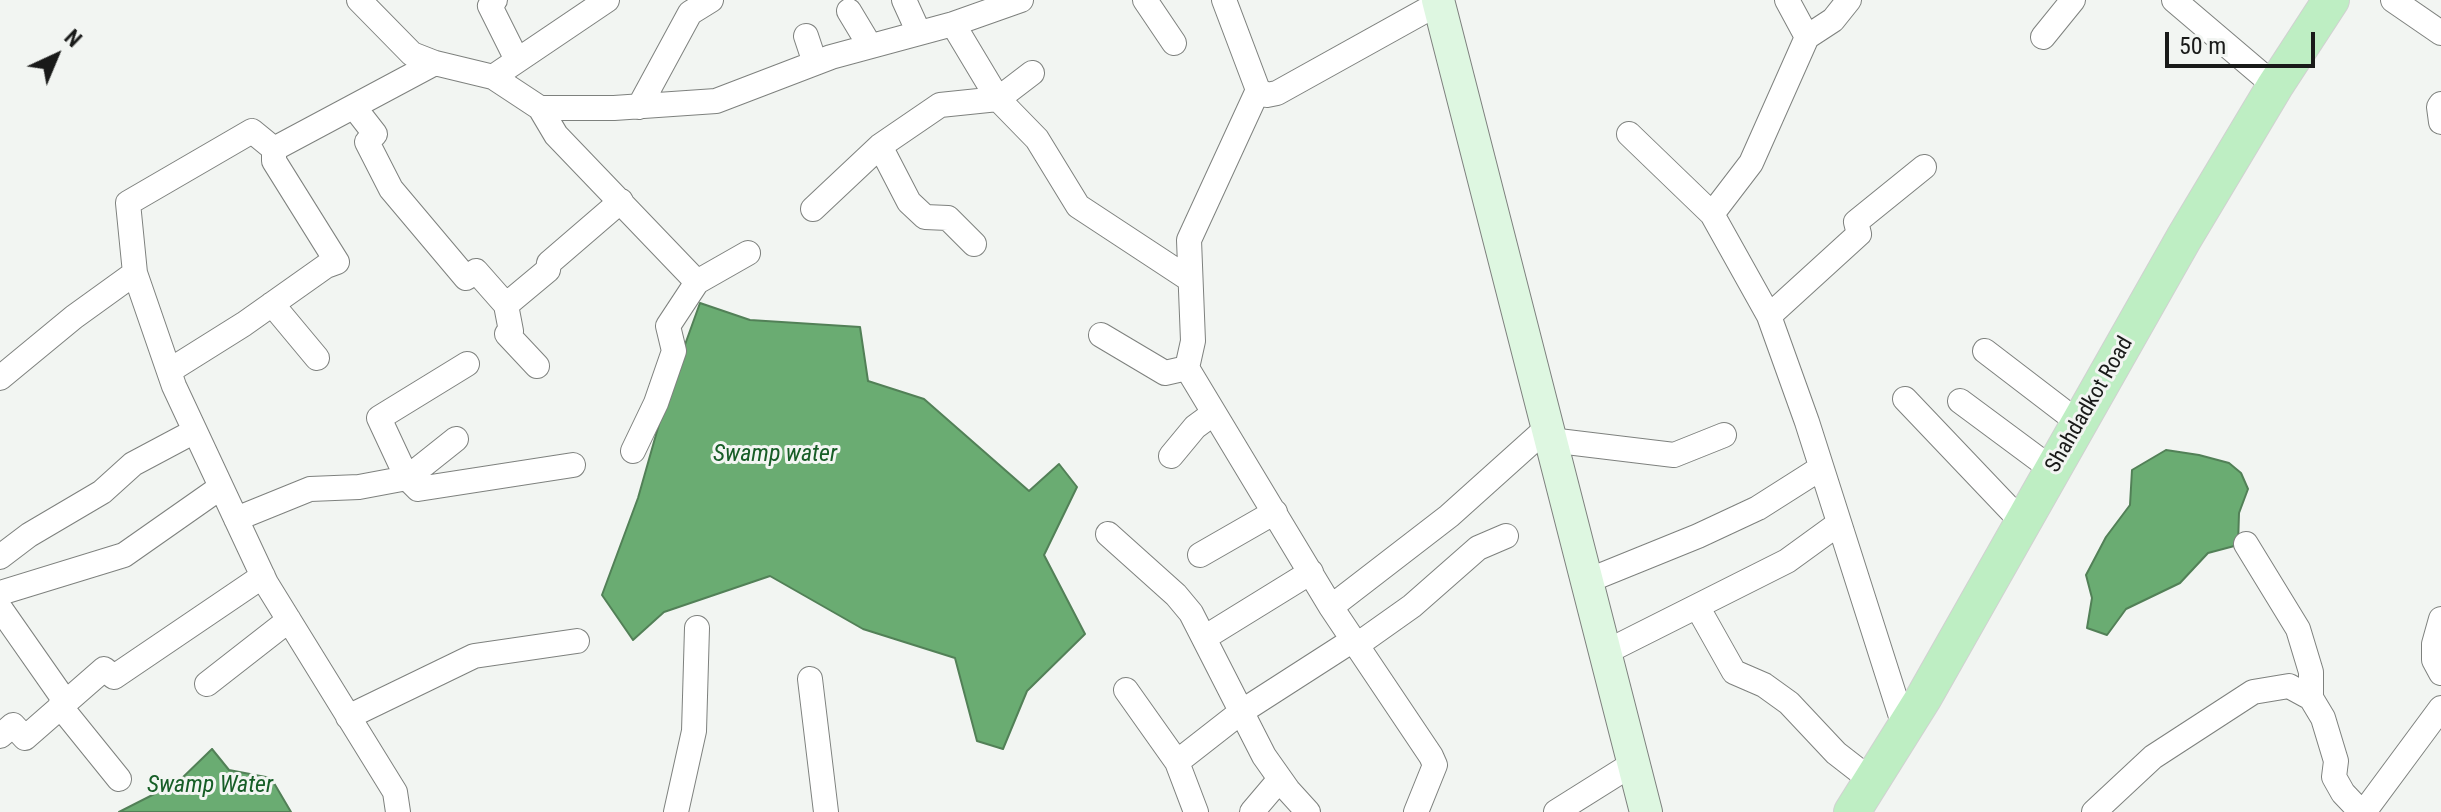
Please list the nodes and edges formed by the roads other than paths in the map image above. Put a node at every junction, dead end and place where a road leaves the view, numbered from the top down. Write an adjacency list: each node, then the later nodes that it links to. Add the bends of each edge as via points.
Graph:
1 (359, 0): 26 (street, via 412,54)
2 (495, 0): 25 (street, via 490,6)
3 (607, 0): 25 (street)
4 (711, 0): 35 (street, via 690,13)
5 (904, 0): 18 (street)
6 (1021, 0): 17 (street)
7 (1145, 0): 23 (street)
8 (1224, 0): 31 (street)
9 (1787, 0): 21 (street)
10 (1849, 0): 21 (street, via 1833,20)
11 (2073, 0): 22 (street)
12 (2174, 0): 30 (street)
13 (2331, 0): 30 (main road, Shahdadkot Road)
14 (2393, 0): 19 (street)
15 (1439, 2): 31 (street, via 1277,93); 66 (main road)
16 (849, 11): 24 (street)
17 (953, 24): 18 (street); 32 (street)
18 (919, 33): 24 (street)
19 (2441, 33)
20 (806, 36): 27 (street)
21 (1807, 37): 44 (street, via 1751,163)
22 (2043, 37)
23 (1174, 43)
24 (870, 46): 27 (street)
25 (517, 60): 29 (street)
26 (435, 63): 29 (street); 34 (street)
27 (815, 63): 35 (street, via 716,101)
28 (1032, 73): 32 (street)
29 (493, 77): 36 (street)
30 (2275, 86): 64 (main road, Shahdadkot Road)
31 (1258, 90): 48 (street, via 1189,240)
32 (998, 99): 39 (street, via 940,105); 48 (street, via 1037,139 1078,206)
33 (2441, 104): 37 (street)
34 (354, 107): 40 (street); 51 (street, via 375,134 367,142 391,189 466,278 476,271)
35 (639, 107): 36 (street)
36 (540, 108): 42 (street, via 556,135)
37 (2441, 122)
38 (1629, 134): 44 (street)
39 (880, 146): 43 (street); 45 (street, via 909,202 925,217 948,218)
40 (274, 149): 47 (street, via 252,131 128,203); 50 (street, via 274,161 337,262)
41 (1924, 167): 52 (street, via 1856,222 1859,234)
42 (621, 201): 49 (street); 51 (street)
43 (813, 209)
44 (1712, 214): 52 (street)
45 (974, 244)
46 (748, 253): 49 (street)
47 (135, 273): 59 (street); 60 (street)
48 (1189, 279): 58 (street, via 1193,341)
49 (697, 282): 69 (street, via 668,326 674,351)
50 (272, 304): 55 (street); 59 (street)
51 (506, 305): 57 (street, via 511,331 507,334)
52 (1769, 316): 72 (street)
53 (1101, 335): 58 (street, via 1165,373)
54 (1985, 351): 64 (street)
55 (317, 358)
56 (467, 364): 74 (street, via 379,418)
57 (537, 366)
58 (1187, 368): 63 (street)
59 (169, 371): 65 (street)
60 (1, 373)
61 (1905, 399): 78 (street)
62 (1960, 401): 73 (street)
63 (1214, 413): 70 (street); 76 (street)
64 (2079, 423): 73 (main road, Shahdadkot Road)
65 (195, 431): 75 (street); 84 (street, via 133,464 102,492)
66 (1548, 434): 67 (street, via 1674,455); 87 (main road); 89 (street)
67 (1724, 435)
68 (456, 439): 74 (street)
69 (633, 451)
70 (1171, 456)
71 (573, 465): 74 (street, via 418,489)
72 (1821, 468): 79 (street); 87 (street, via 1746,513)
73 (2053, 470): 78 (main road, Shahdadkot Road)
74 (407, 478): 77 (street, via 310,489)
75 (221, 487): 77 (street); 88 (street, via 124,555)
76 (1275, 512): 83 (street); 85 (street)
77 (236, 519): 86 (street)
78 (2023, 523): 108 (main road, Shahdadkot Road)
79 (1838, 524): 91 (street, via 1787,561); 108 (street)
80 (1108, 534): 95 (street, via 1176,595)
81 (1506, 536): 97 (street, via 1478,548 1412,606)
82 (2246, 544): 103 (street, via 2298,629 2311,672)
83 (1200, 555)
84 (0, 557)
85 (1311, 572): 89 (street); 95 (street)
86 (263, 576): 93 (street); 104 (street, via 114,677 104,669)
87 (1587, 581): 98 (main road)
88 (0, 593)
89 (1331, 607): 97 (street)
90 (0, 608): 104 (street)
91 (1698, 608): 98 (street); 114 (street, via 1734,672 1789,703 1836,753)
92 (2441, 619): 99 (street, via 2434,660)
93 (289, 620): 101 (street); 107 (street)
94 (697, 628): 116 (street, via 694,731)
95 (1204, 638): 106 (street)
96 (577, 641): 107 (street, via 474,656)
97 (1355, 642): 106 (street); 121 (street, via 1435,765)
98 (1606, 652): 111 (main road)
99 (2441, 673)
100 (810, 679): 117 (street)
101 (207, 684)
102 (1126, 690): 110 (street)
103 (2311, 698): 125 (street, via 2289,686 2253,692 2153,757); 126 (street, via 2336,761 2334,777)
104 (63, 704): 109 (street, via 25,738 13,725); 112 (street)
105 (2441, 708): 126 (street)
106 (1241, 712): 110 (street); 113 (street)
107 (348, 717): 115 (street, via 395,792)
108 (1905, 729): 114 (main road, Shahdadkot Road)
109 (0, 736)
110 (1177, 762): 118 (street)
111 (1634, 763): 122 (street); 123 (main road)
112 (119, 779)
113 (1280, 779): 119 (street); 120 (street)
114 (1872, 781): 124 (main road, Shahdadkot Road)
115 (398, 812)
116 (676, 812)
117 (826, 812)
118 (1196, 812)
119 (1252, 812)
120 (1308, 812)
121 (1416, 812)
122 (1556, 812)
123 (1646, 812)
124 (1852, 812)
125 (2094, 812)
126 (2362, 812)

